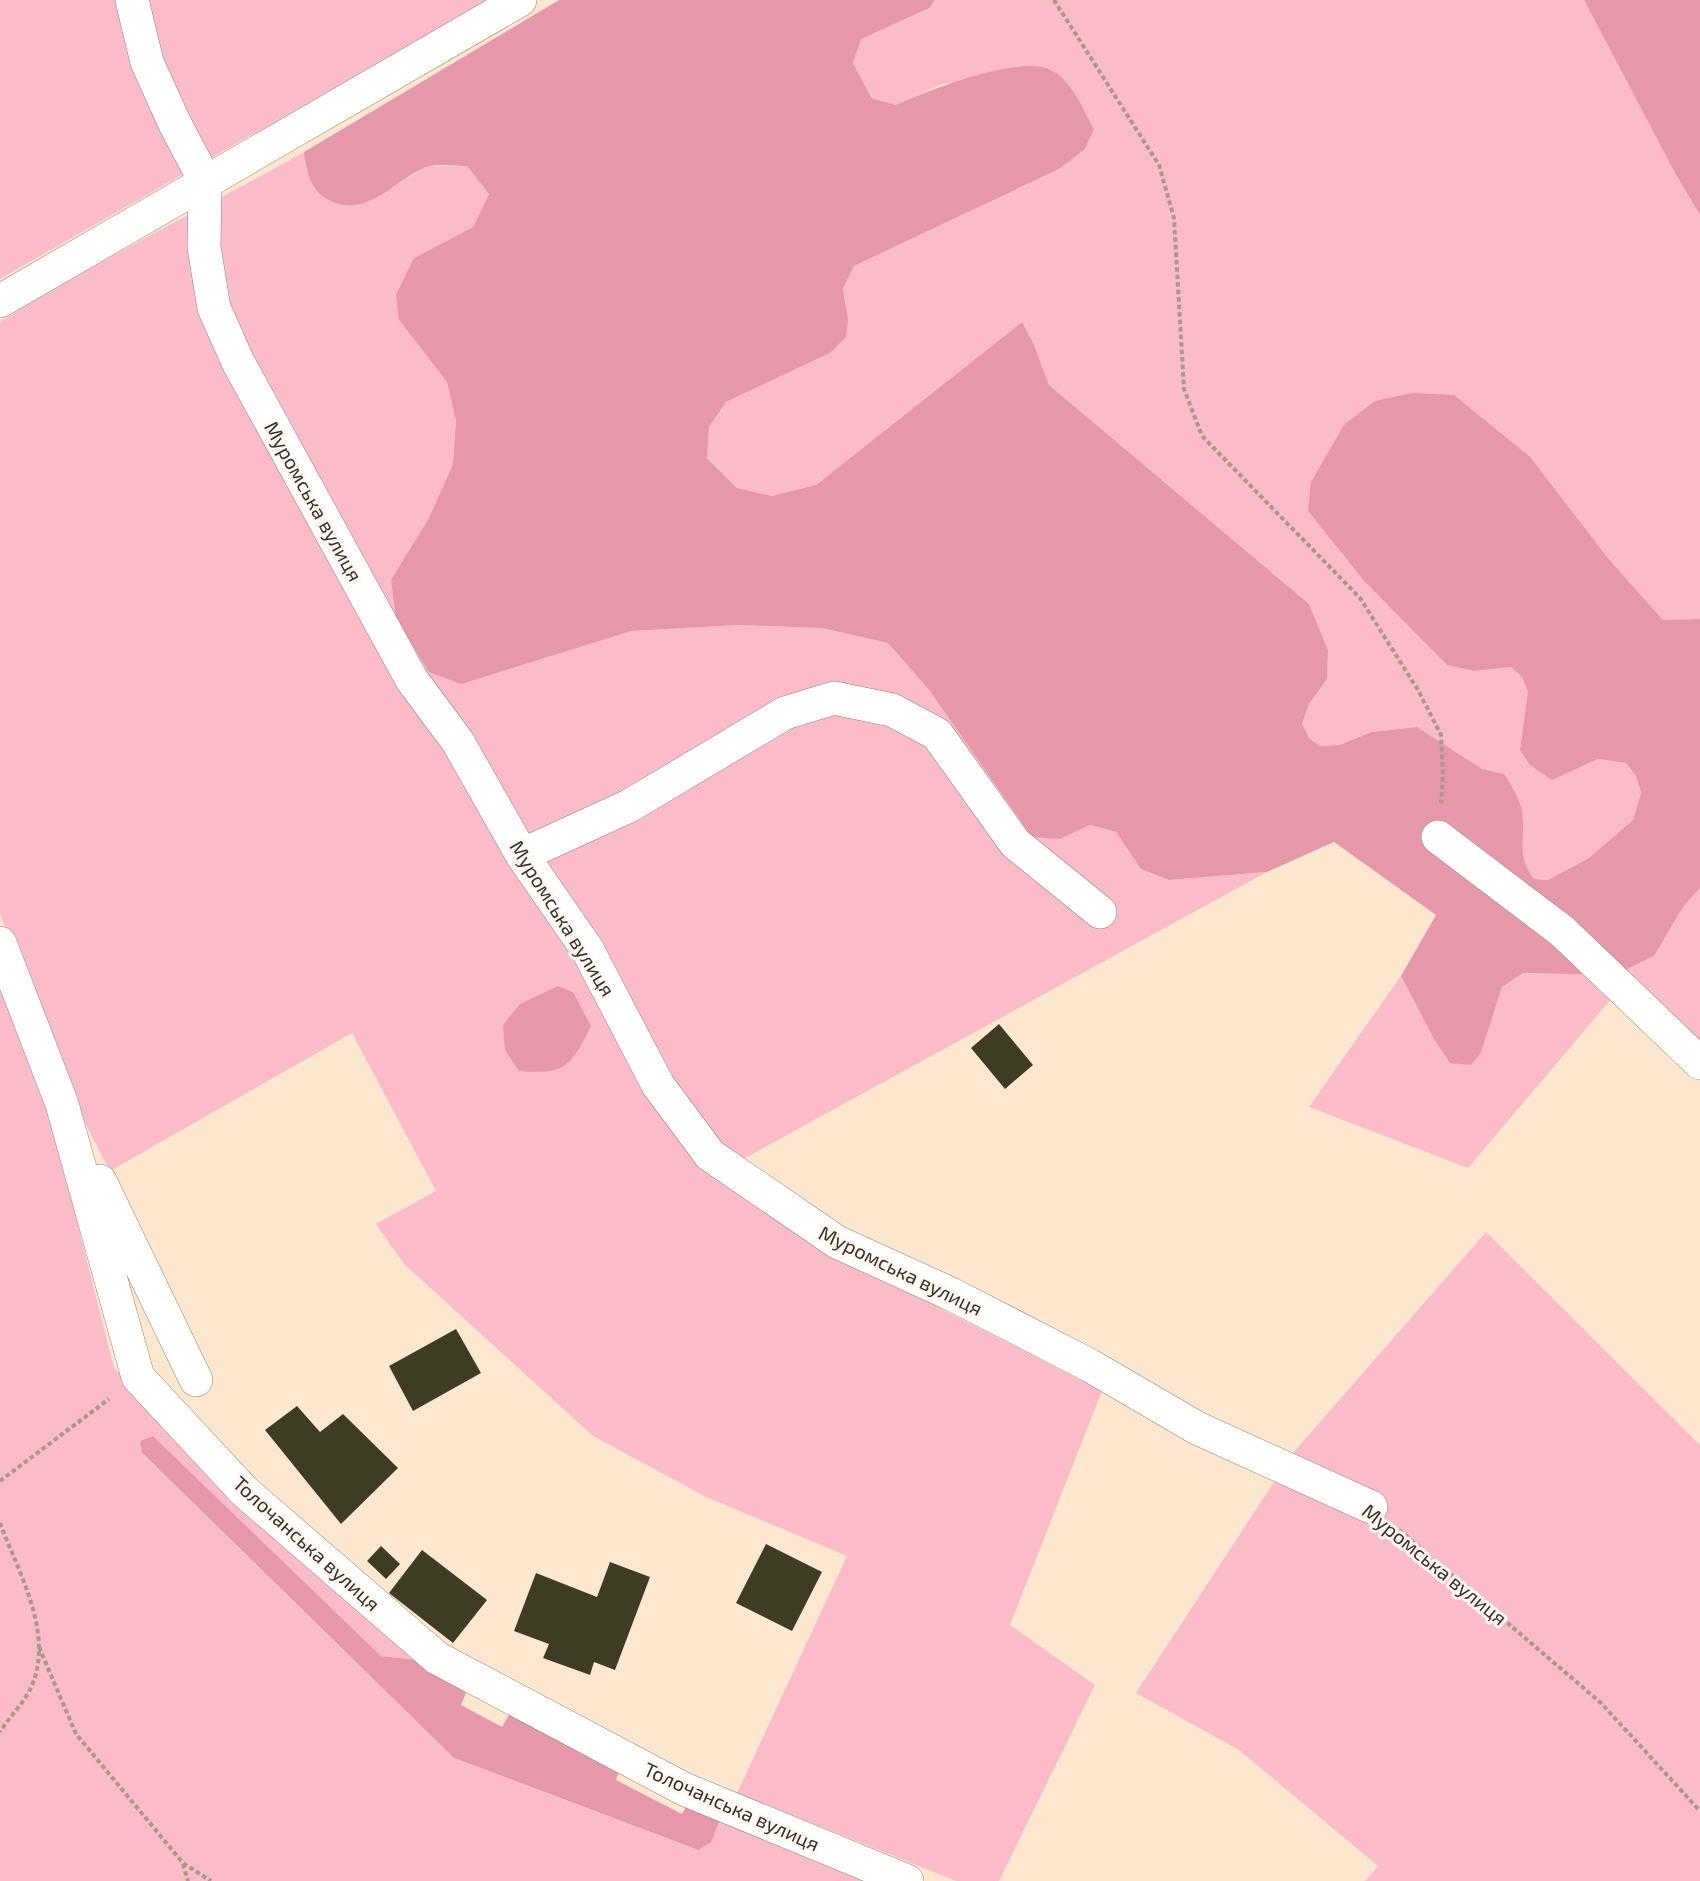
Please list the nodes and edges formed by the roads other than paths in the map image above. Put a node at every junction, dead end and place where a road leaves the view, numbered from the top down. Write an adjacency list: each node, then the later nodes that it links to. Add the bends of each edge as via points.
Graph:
1 (132, 0): 3 (street, via 147,62)
2 (520, 0): 3 (street)
3 (205, 181): 4 (street); 6 (street, Муромська вулиця, via 204,247 214,308 238,362 412,680 458,742)
4 (0, 301)
5 (1438, 837): 9 (street, via 1562,932)
6 (522, 855): 7 (street, via 629,806 785,713 834,698 892,710 938,734 1015,843); 12 (street, Муромська вулиця, via 587,949 658,1085 710,1155 837,1242 951,1294 1089,1365 1197,1428)
7 (1100, 912)
8 (0, 943): 10 (street, Толочанська вулиця)
9 (1700, 1063)
10 (62, 1104): 11 (street); 13 (street, Толочанська вулиця, via 138,1377 244,1491 437,1658 684,1789)
11 (196, 1380)
12 (1371, 1507)
13 (907, 1881)

